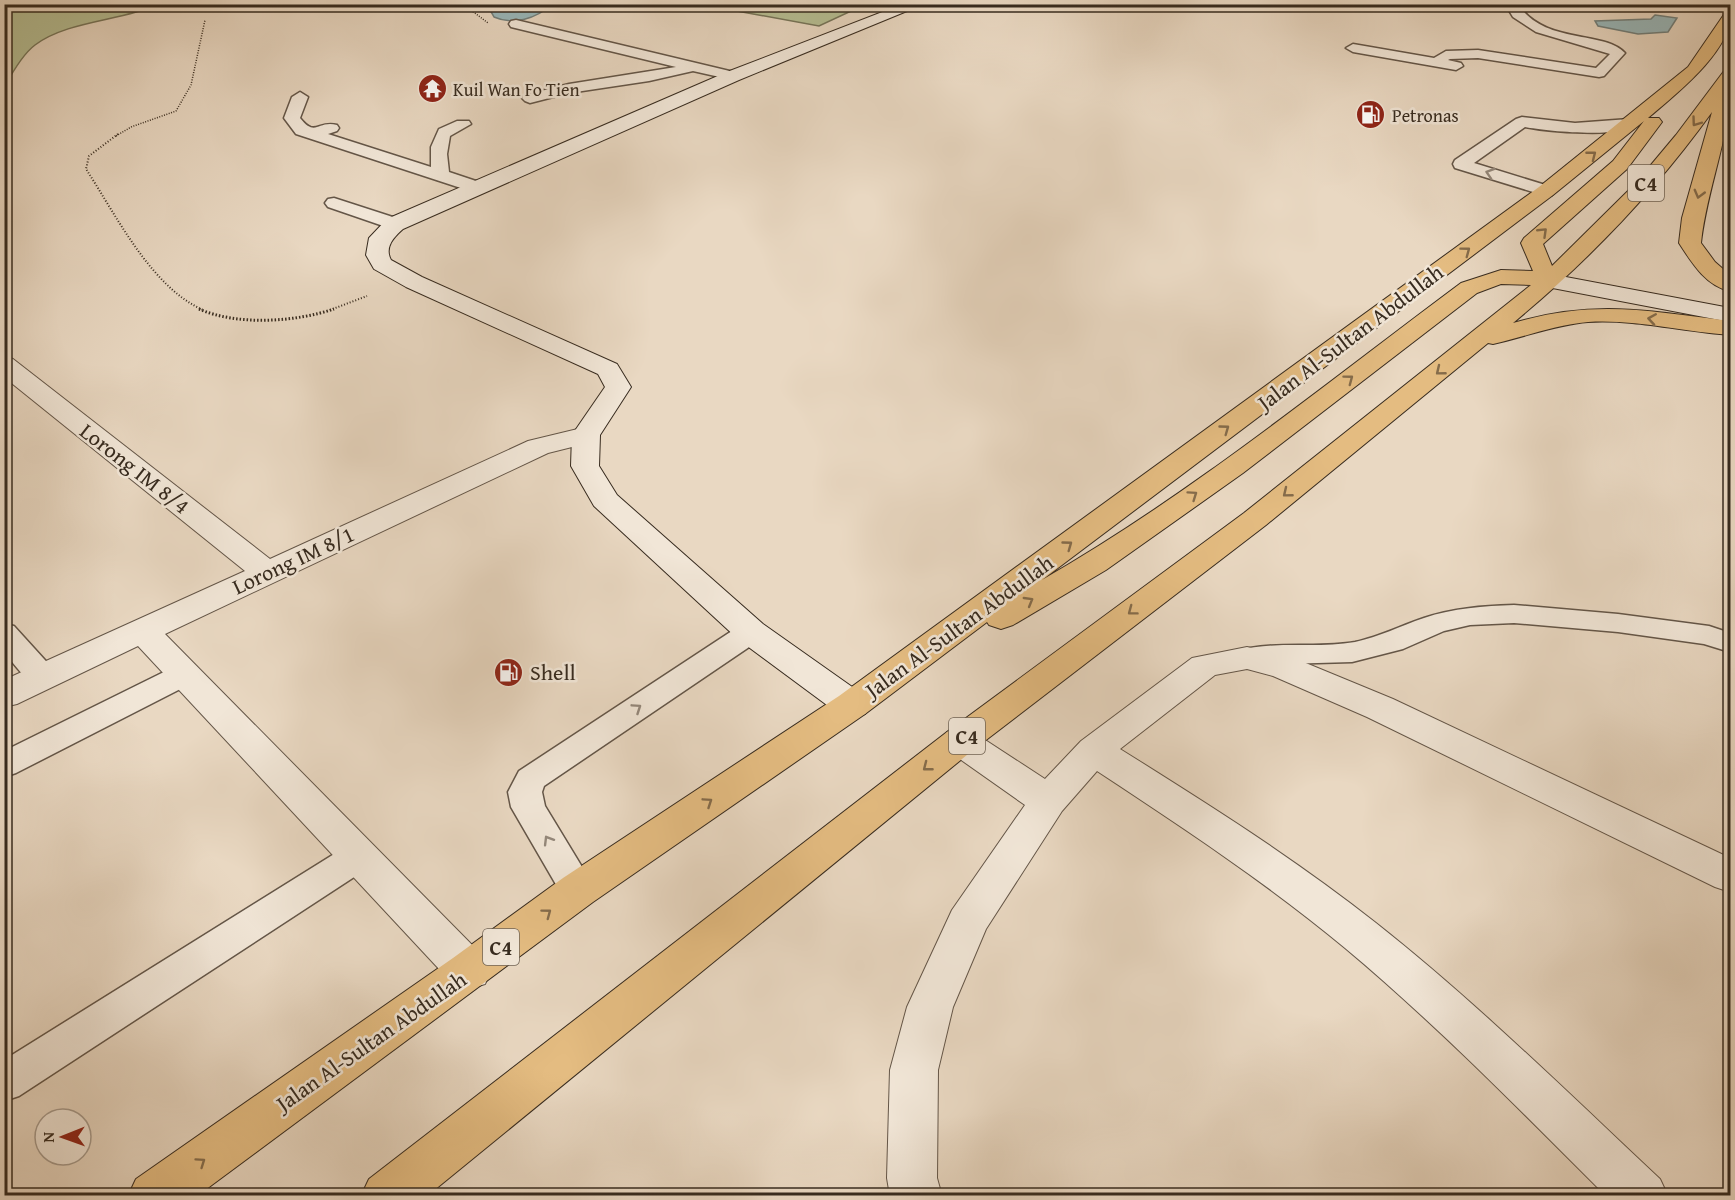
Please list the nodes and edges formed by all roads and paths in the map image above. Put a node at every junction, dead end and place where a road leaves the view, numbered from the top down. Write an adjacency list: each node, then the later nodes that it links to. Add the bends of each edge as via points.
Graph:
1 (917, 4): 14 (street)
2 (1511, 4): 13 (lane, via 1524,20 1549,33 1617,50)
3 (1731, 15): 12 (main road, Jalan Al-Sultan Abdullah / C4)
4 (205, 20): 27 (path, via 191,85 176,111 130,127 109,140 89,156 86,169 162,282 193,306 223,317 256,318 327,311)
5 (516, 24): 6 (lane)
6 (590, 40): 8 (lane); 10 (lane)
7 (1353, 48): 9 (lane)
8 (557, 49)
9 (1437, 62): 11 (lane); 13 (lane, via 1446,55 1478,54)
10 (693, 67): 14 (lane); 18 (lane)
11 (1472, 69)
12 (1694, 70): 20 (main road, Jalan Al-Sultan Abdullah / C4); 26 (main road, one-way to 12, via 1532,243 1620,165)
13 (1599, 73): 16 (lane)
14 (733, 76): 22 (street)
15 (1731, 76): 26 (main road, C4, one-way to 26, via 1642,188); 28 (main road, one-way to 28, via 1693,218 1690,243 1704,264)
16 (1584, 85)
17 (300, 97): 21 (lane, via 292,117 302,132 324,132)
18 (530, 98)
19 (463, 124): 21 (lane, via 443,135 438,162)
20 (1629, 124): 23 (main road, Jalan Al-Sultan Abdullah / C4, one-way to 20); 23 (lane, one-way to 20, via 1461,164 1522,122 1569,130)
21 (442, 176): 22 (lane)
22 (476, 187): 25 (street)
23 (1546, 191): 43 (main road, Jalan Al-Sultan Abdullah / C4, one-way to 23)
24 (334, 203): 25 (lane)
25 (394, 224): 27 (street, via 380,238 376,255 382,264)
26 (1550, 281): 29 (street); 31 (main road, C4); 43 (main road, one-way to 26, via 1095,563 1233,467 1469,288 1494,276)
27 (414, 282): 33 (street, via 608,369 618,387)
28 (1731, 284)
29 (1731, 315)
30 (1731, 328): 31 (main road, one-way to 31, via 1589,314 1552,319)
31 (1477, 341): 44 (main road, C4, one-way to 44, via 1255,519)
32 (4, 364): 34 (street, Lorong IM 8/4)
33 (586, 435): 34 (street, Lorong IM 8/1, via 538,447); 36 (street, via 585,466 605,500)
34 (266, 572): 35 (street, Lorong IM 8/1)
35 (142, 630): 40 (street); 41 (street, Lorong IM 8/1)
36 (750, 632): 43 (street); 50 (lane, one-way to 36, via 528,807 525,792 531,778)
37 (4, 633): 41 (lane)
38 (1731, 643): 39 (lane, via 1708,635 1641,626 1514,614 1470,616 1435,624 1393,642 1352,652)
39 (1247, 658): 45 (street, via 1204,666); 49 (street, via 1284,668 1380,708)
40 (185, 674): 46 (lane); 48 (street)
41 (43, 677): 42 (street, Lorong IM 8/1)
42 (4, 695)
43 (852, 705): 50 (main road, Jalan Al-Sultan Abdullah / C4, one-way to 43)
44 (960, 741): 47 (street); 54 (main road, C4, one-way to 54)
45 (1094, 750): 47 (street); 56 (street, via 1261,859 1361,936 1436,1000)
46 (4, 765)
47 (1048, 801): 55 (street, via 967,922 930,1006 914,1070 912,1178)
48 (359, 856): 51 (street); 52 (lane)
49 (1731, 876)
50 (578, 890): 51 (main road, Jalan Al-Sultan Abdullah / C4, one-way to 50)
51 (469, 971): 53 (main road, Jalan Al-Sultan Abdullah / C4, one-way to 51)
52 (4, 1083)
53 (154, 1196)
54 (387, 1196)
55 (916, 1196)
56 (1642, 1196)

